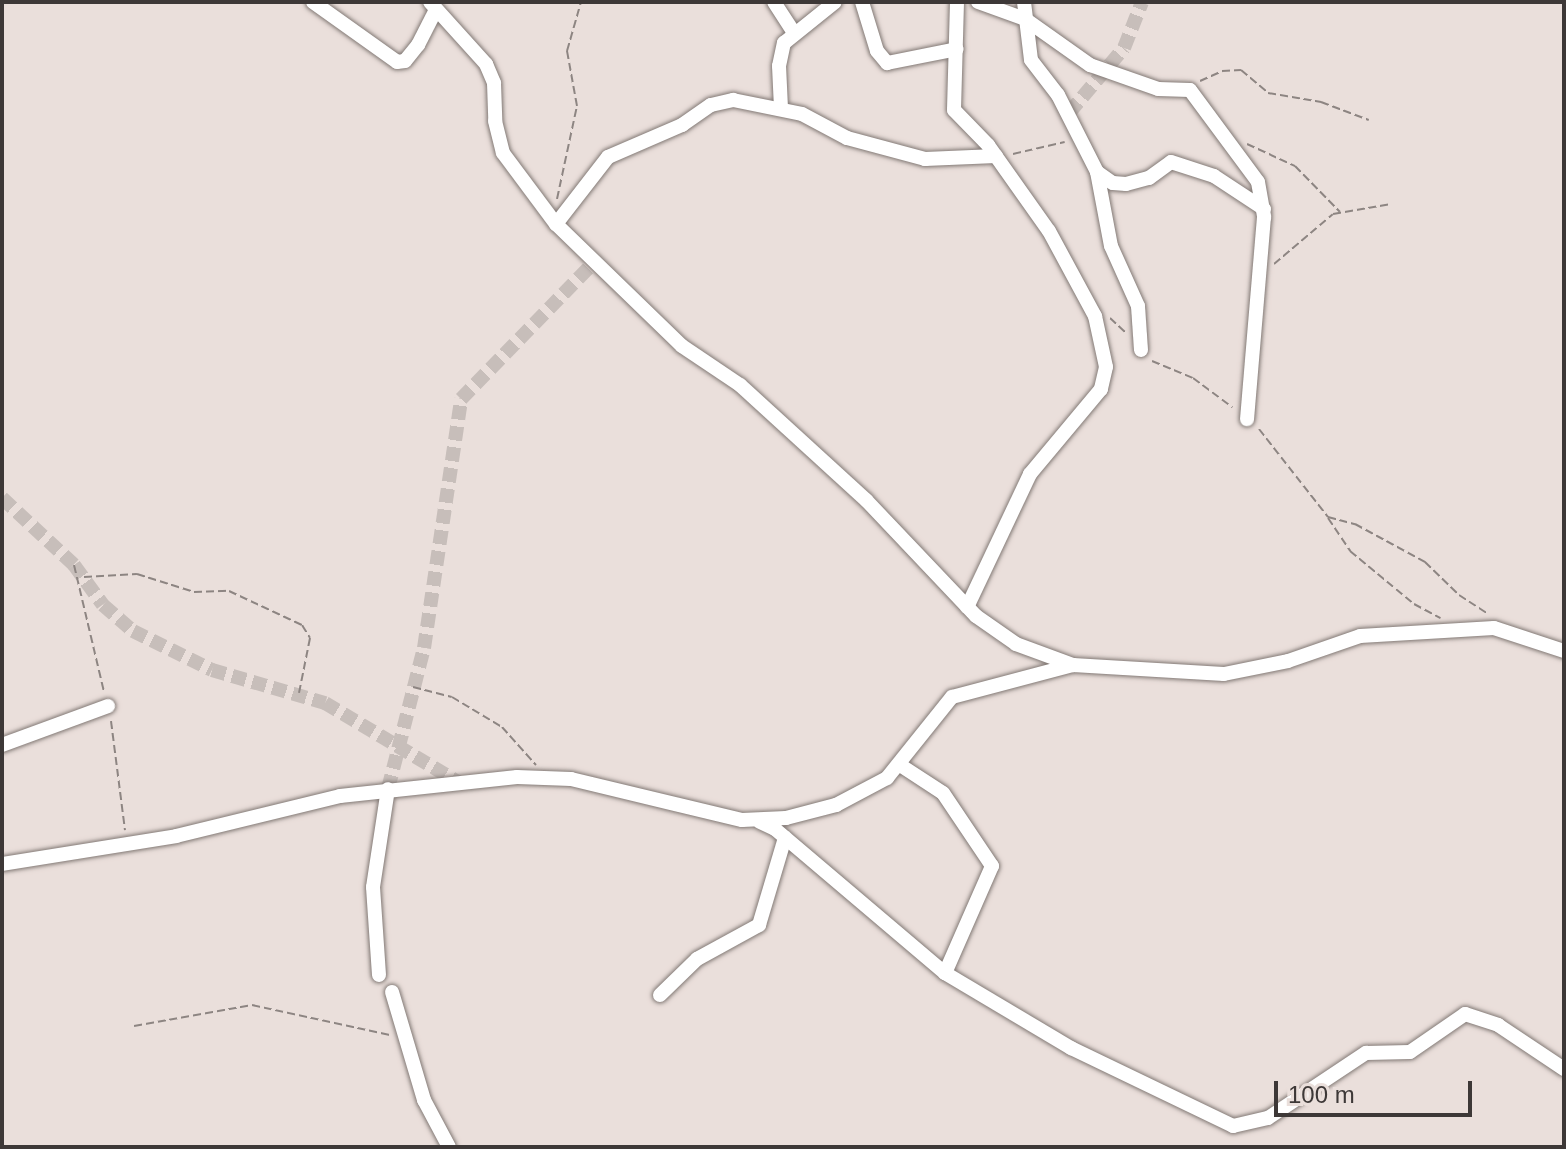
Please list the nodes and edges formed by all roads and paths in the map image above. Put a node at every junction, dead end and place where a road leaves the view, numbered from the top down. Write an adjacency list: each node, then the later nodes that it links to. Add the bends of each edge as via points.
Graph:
1 (313, 2): 9 (street, via 397,62 405,61 418,45)
2 (581, 2): 23 (path, via 567,51 578,93 557,197)
3 (774, 2): 11 (street)
4 (835, 2): 11 (street)
5 (862, 2): 12 (street, via 877,51 887,63)
6 (957, 2): 12 (street)
7 (978, 2): 10 (street)
8 (1024, 2): 10 (street)
9 (433, 6): 23 (street, via 486,64 494,83 503,153)
10 (1025, 19): 13 (street, via 1078,60 1158,89); 16 (street, via 1031,60)
11 (793, 31): 14 (street, via 779,66)
12 (957, 49): 18 (street, via 954,110)
13 (1190, 90): 15 (path, via 1211,75 1241,70 1268,93 1321,102); 17 (street)
14 (781, 108): 18 (street, via 847,138 925,159); 23 (street, via 733,100 711,105 682,125 627,146 597,168)
15 (1369, 120)
16 (1081, 136): 18 (path); 19 (street)
17 (1227, 137): 21 (street, via 1258,182); 22 (path, via 1295,166)
18 (996, 156): 30 (street, via 1049,231 1091,308 1106,367 1101,389 1030,474)
19 (1097, 172): 21 (street, via 1113,183 1126,184 1149,178 1171,162 1214,176); 26 (street, via 1111,246 1138,306)
20 (1391, 204): 22 (path)
21 (1264, 209): 24 (street)
22 (1340, 212): 24 (path, via 1288,249)
23 (558, 222): 30 (street, via 682,346 740,385 866,500)
24 (1258, 284): 27 (street)
25 (1105, 313): 26 (path)
26 (1141, 350): 27 (path, via 1162,367 1193,378)
27 (1247, 419): 28 (path)
28 (1328, 517): 31 (path, via 1355,524 1425,562); 32 (path, via 1333,533 1372,571)
29 (84, 577): 36 (path, via 137,574 194,592 229,591 302,625 310,638)
30 (967, 607): 34 (street, via 1016,644)
31 (1503, 628): 32 (street); 33 (street)
32 (1459, 632): 34 (street, via 1360,636 1288,661 1224,674)
33 (1564, 651)
34 (1073, 665): 39 (street, via 947,700)
35 (413, 687): 40 (path, via 452,697 502,727)
36 (299, 693)
37 (108, 706): 38 (street)
38 (2, 745)
39 (900, 765): 42 (street, via 878,785 836,805); 45 (street, via 943,793 992,866)
40 (548, 777): 41 (street); 42 (street)
41 (388, 789): 44 (street, via 127,846); 46 (street, via 373,887)
42 (756, 821): 43 (street)
43 (785, 838): 45 (street); 48 (street, via 759,925 697,959)
44 (2, 864)
45 (945, 973): 51 (street, via 1071,1048 1197,1113 1236,1127 1258,1123 1314,1092 1366,1053 1410,1052 1465,1014 1498,1025)
46 (379, 975)
47 (392, 992): 50 (street)
48 (660, 995)
49 (134, 1026): 50 (path, via 252,1005 289,1009 363,1032)
50 (403, 1035): 52 (street, via 431,1118)
51 (1564, 1069)
52 (449, 1147)

